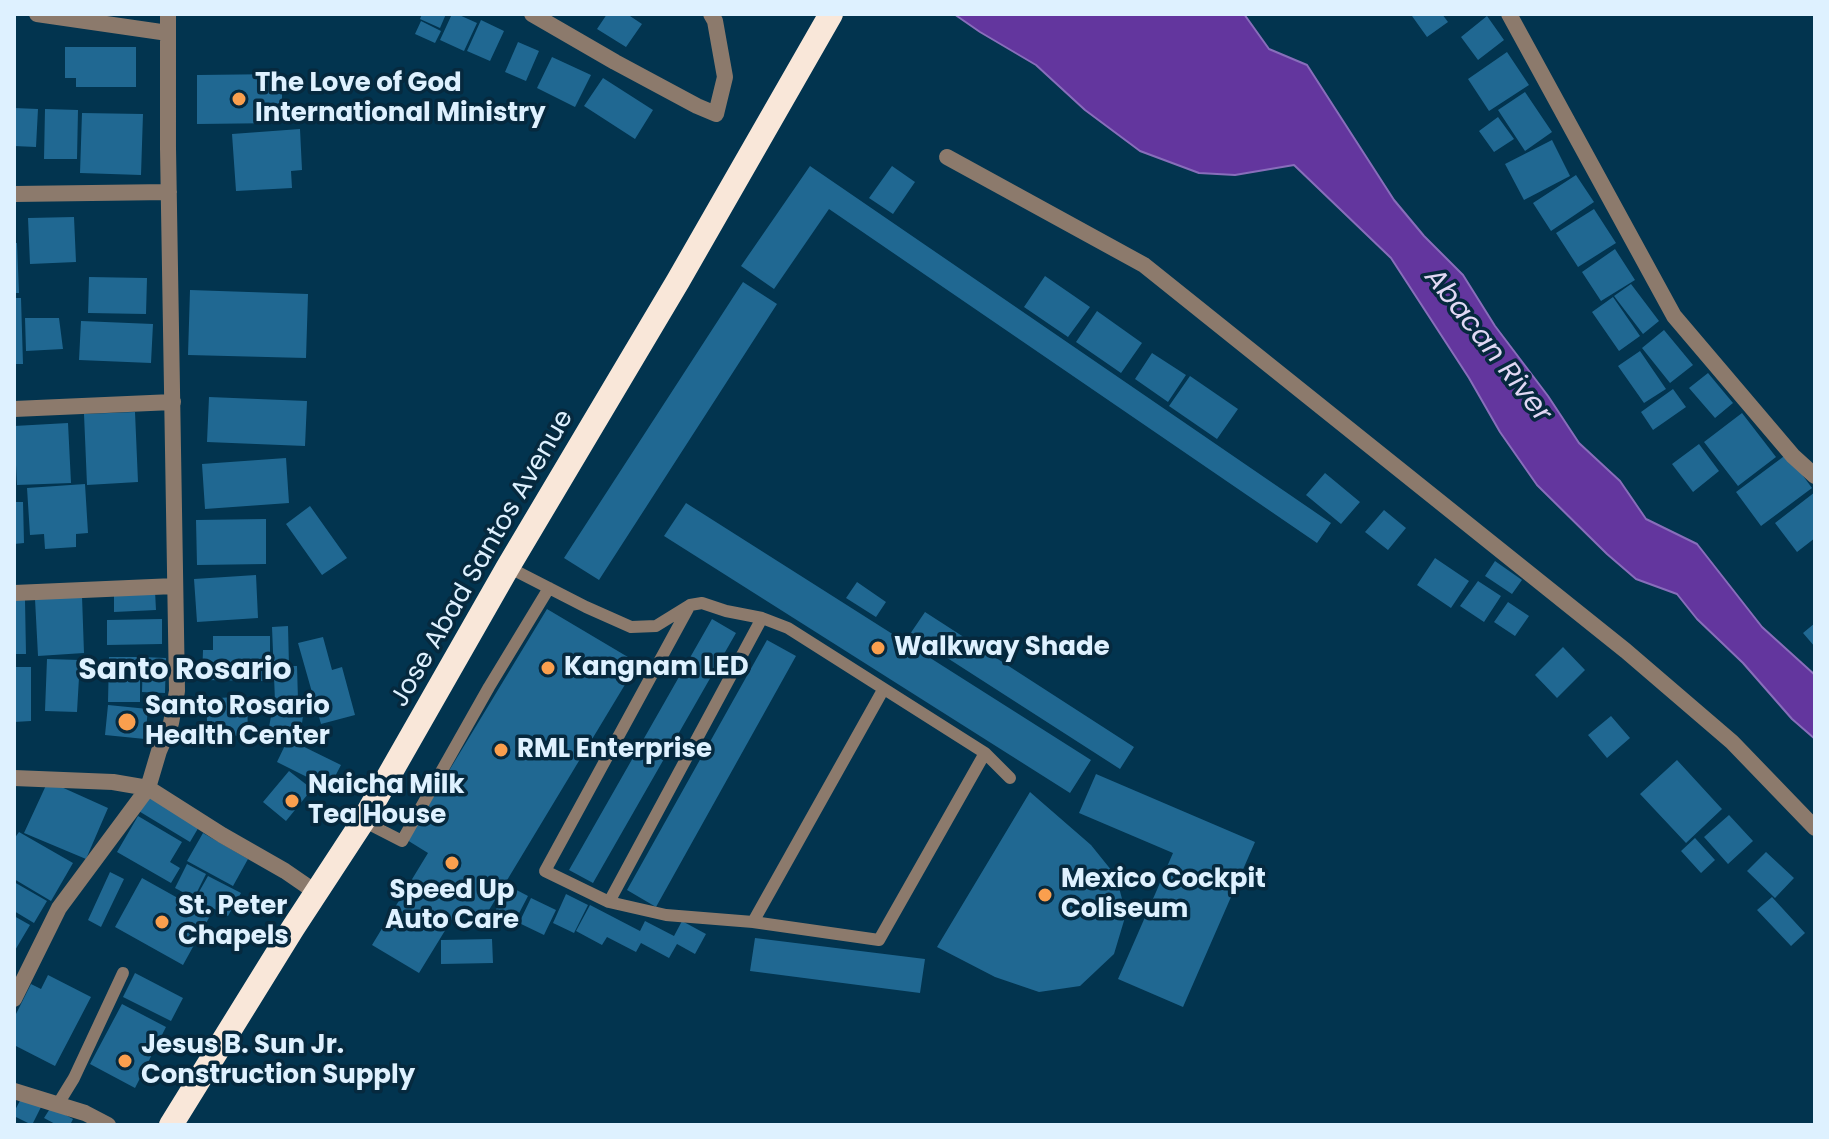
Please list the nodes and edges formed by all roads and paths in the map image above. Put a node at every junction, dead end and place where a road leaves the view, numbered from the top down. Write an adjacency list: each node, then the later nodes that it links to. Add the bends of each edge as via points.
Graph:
1 (37, 14): 7 (street)
2 (168, 14): 7 (street)
3 (532, 14): 6 (street, via 716,114 725,77)
4 (831, 14): 14 (highway, Jose Abad Santos Avenue)
5 (1509, 14): 13 (street, via 1674,316)
6 (713, 17)
7 (168, 33): 9 (street)
8 (947, 157): 26 (street, via 1144,265 1626,651 1732,742)
9 (169, 192): 10 (street); 11 (street)
10 (14, 194)
11 (173, 402): 12 (street); 15 (street)
12 (14, 409)
13 (1815, 476)
14 (508, 567): 16 (lane); 25 (highway, Jose Abad Santos Avenue)
15 (175, 586): 17 (street); 24 (street, via 177,691)
16 (549, 588): 18 (lane, via 631,627 656,626); 25 (lane, via 402,841)
17 (14, 593)
18 (690, 605): 19 (lane, via 702,603); 28 (lane, via 545,871)
19 (762, 618): 20 (lane, via 788,628); 28 (lane)
20 (883, 690): 21 (lane); 29 (lane)
21 (985, 753): 23 (lane); 29 (lane, via 879,940)
22 (14, 778): 24 (street)
23 (1010, 778)
24 (148, 788): 27 (street); 31 (street, via 59,908)
25 (363, 821): 27 (highway, Jose Abad Santos Avenue)
26 (1815, 828)
27 (317, 893): 35 (highway, Jose Abad Santos Avenue)
28 (609, 902): 29 (lane, via 666,915)
29 (753, 922)
30 (123, 973): 33 (lane)
31 (14, 999)
32 (14, 1091): 33 (street)
33 (58, 1104): 34 (street)
34 (108, 1125)
35 (171, 1125)

